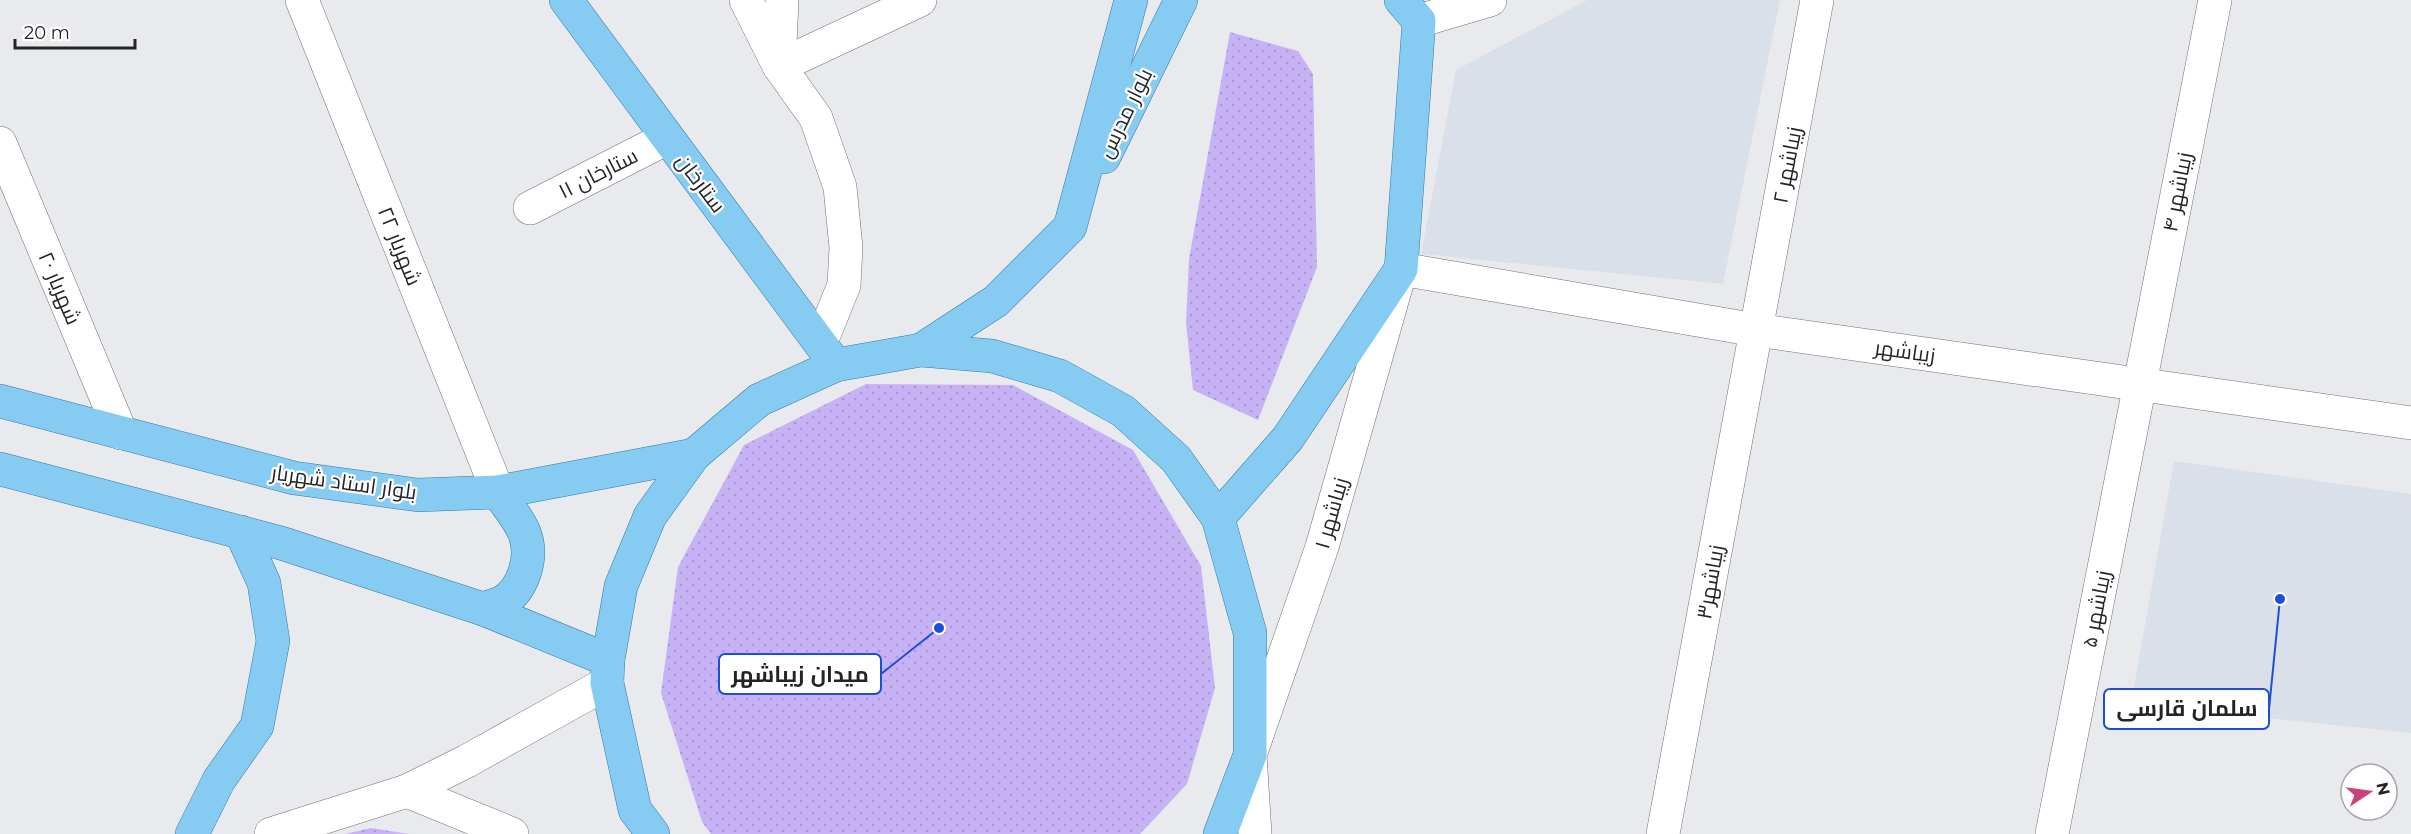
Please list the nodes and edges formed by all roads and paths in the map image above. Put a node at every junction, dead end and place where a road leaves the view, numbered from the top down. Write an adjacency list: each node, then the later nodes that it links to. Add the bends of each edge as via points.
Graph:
1 (302, 0): 27 (street, شهریار ۲۲)
2 (566, 0): 13 (main road, ستارخان)
3 (746, 0): 12 (street)
4 (782, 0): 12 (street)
5 (920, 0): 12 (street)
6 (1131, 0): 16 (main road, بلوار مدرس)
7 (1181, 0): 16 (main road, بلوار مدرس)
8 (1490, 0): 11 (street)
9 (1818, 0): 18 (street, زیباشهر ۲)
10 (2215, 0): 21 (street, زیباشهر ۴)
11 (1410, 11): 17 (main road)
12 (779, 66): 20 (street, via 816,118 840,187 846,248 844,285)
13 (667, 138): 15 (street, ستارخان ۱۱); 20 (main road, ستارخان)
14 (0, 143): 24 (street, شهریار ۲۰)
15 (530, 208)
16 (1070, 227): 19 (main road, بلوار مدرس, via 996,302)
17 (1401, 269): 18 (street, زیباشهر); 28 (main road, via 1288,438); 32 (street, زیباشهر ۱, via 1322,547)
18 (1756, 330): 21 (street, زیباشهر); 40 (street, زیباشهر۳)
19 (921, 350): 20 (main road); 28 (main road, via 992,356 1060,376 1122,411 1176,459)
20 (829, 353): 25 (main road, via 759,400)
21 (2140, 385): 23 (street, زیباشهر); 41 (street, زیباشهر ۵)
22 (0, 401): 24 (main road, بلوار استاد شهریار)
23 (2411, 423)
24 (120, 433): 27 (main road, بلوار استاد شهریار, via 294,478 418,495)
25 (694, 455): 27 (main road, بلوار استاد شهریار); 31 (main road, via 650,516 621,586)
26 (0, 469): 29 (main road)
27 (498, 492): 30 (main road, via 524,532 528,552 525,572 516,589 502,602)
28 (1218, 518): 32 (main road, via 1250,633)
29 (241, 532): 30 (main road); 34 (main road, via 264,583 273,641 257,726 219,780)
30 (483, 609): 31 (main road)
31 (608, 671): 33 (street, via 467,761); 37 (main road, via 635,810)
32 (1250, 755): 38 (main road); 39 (street)
33 (407, 791): 35 (street); 36 (street)
34 (192, 834)
35 (271, 834)
36 (512, 834)
37 (653, 834)
38 (1220, 834)
39 (1255, 834)
40 (1663, 834)
41 (2052, 834)

